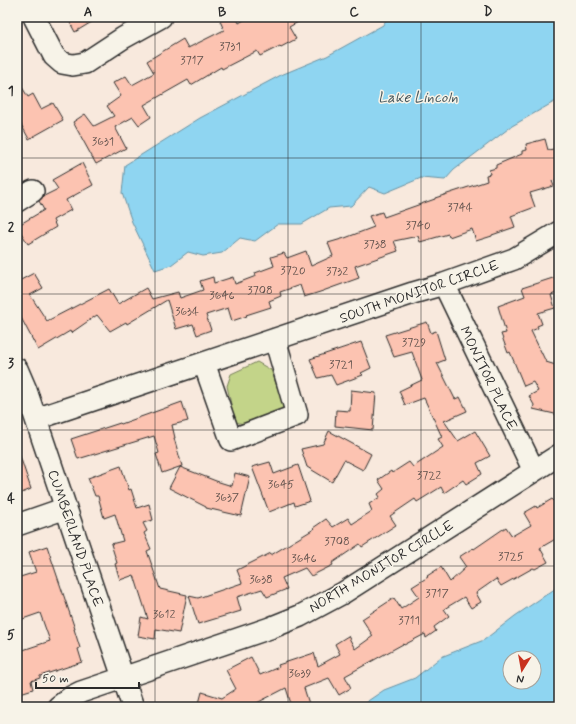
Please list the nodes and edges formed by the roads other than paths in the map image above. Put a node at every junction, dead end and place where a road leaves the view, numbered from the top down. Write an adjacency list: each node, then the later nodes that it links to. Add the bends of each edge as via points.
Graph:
1 (34, 17): 2 (street, via 54,56 62,63 73,66 85,63)
2 (161, 17)
3 (559, 232): 4 (street, SOUTH MONITOR CIRCLE, via 514,259)
4 (444, 284): 5 (street, SOUTH MONITOR CIRCLE); 10 (street, MONITOR PLACE)
5 (275, 339): 6 (street, SOUTH MONITOR CIRCLE); 6 (street, via 297,415 231,440)
6 (204, 363): 8 (street, SOUTH MONITOR CIRCLE)
7 (17, 369): 8 (street, CUMBERLAND PLACE)
8 (36, 419): 11 (street, CUMBERLAND PLACE)
9 (559, 455): 10 (street, NORTH MONITOR CIRCLE)
10 (534, 471): 13 (street, NORTH MONITOR CIRCLE, via 343,593 300,616)
11 (66, 508): 12 (street); 13 (street, CUMBERLAND PLACE)
12 (17, 525)
13 (124, 678): 14 (street, NORTH MONITOR CIRCLE, via 81,692); 15 (street, CUMBERLAND PLACE)
14 (58, 707)
15 (133, 707)

